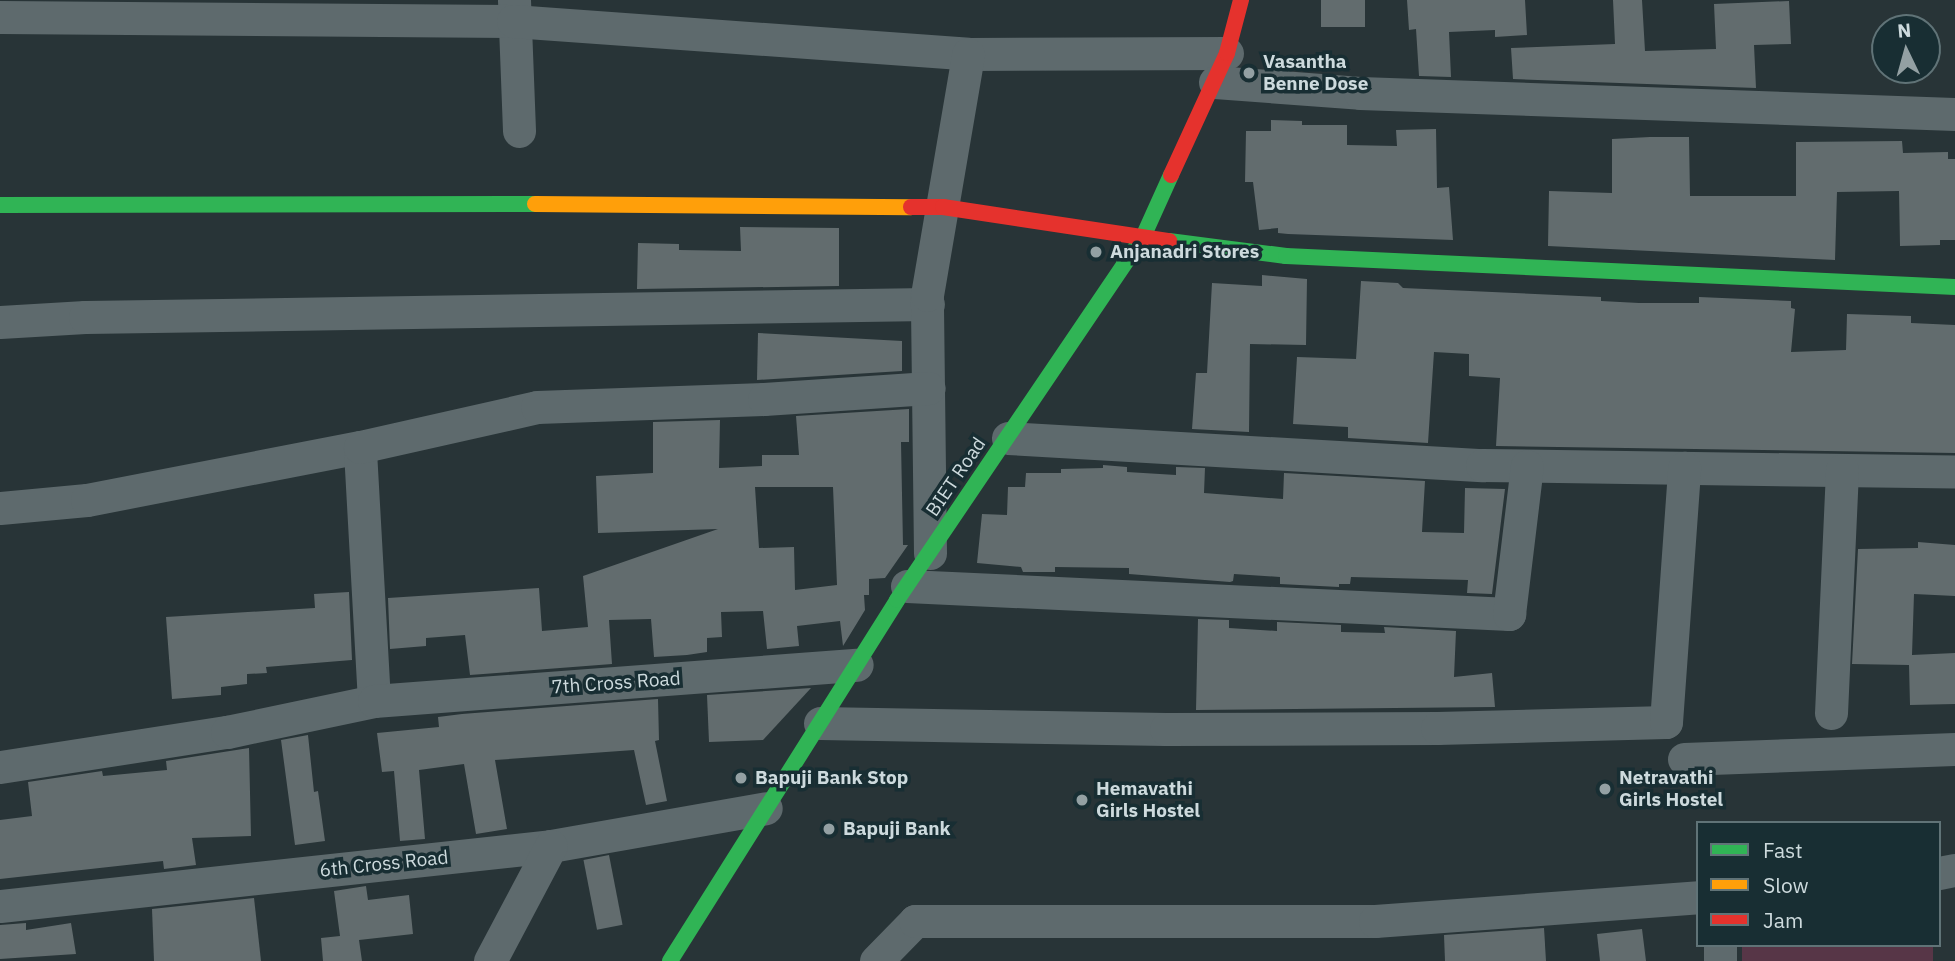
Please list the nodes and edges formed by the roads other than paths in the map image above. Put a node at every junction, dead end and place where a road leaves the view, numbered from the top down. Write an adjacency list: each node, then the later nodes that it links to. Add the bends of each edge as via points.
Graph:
1 (1241, 0): 5 (street, BIET Road)
2 (513, 10): 3 (street); 4 (street); 7 (street)
3 (0, 17)
4 (968, 54): 5 (street); 9 (street)
5 (1221, 67): 6 (street, via 1360,93); 10 (street, BIET Road)
6 (1955, 114)
7 (519, 131)
8 (0, 205): 9 (street)
9 (943, 207): 10 (street); 12 (street)
10 (1143, 237): 11 (street, via 1286,256); 15 (street, BIET Road)
11 (1955, 287)
12 (928, 304): 13 (street, via 85,317); 14 (street)
13 (0, 323)
14 (929, 388): 16 (street, via 537,407); 22 (street)
15 (1008, 438): 17 (street); 22 (street, BIET Road)
16 (360, 447): 21 (street, via 87,500); 25 (street)
17 (1527, 466): 18 (street); 23 (street, via 1509,614)
18 (1684, 468): 19 (street); 27 (street, via 1666,722 1220,729)
19 (1842, 470): 20 (street); 26 (street)
20 (1955, 472)
21 (0, 508)
22 (930, 553): 23 (street, BIET Road)
23 (907, 586): 24 (street, BIET Road)
24 (857, 665): 25 (street, 7th Cross Road); 27 (street, BIET Road)
25 (374, 701): 30 (street, 7th Cross Road, via 227,732)
26 (1831, 713)
27 (820, 723): 31 (street, BIET Road)
28 (1955, 749): 29 (street)
29 (1685, 759)
30 (0, 767)
31 (766, 808): 32 (street, 6th Cross Road); 36 (street, BIET Road)
32 (551, 846): 34 (street, 6th Cross Road); 35 (street)
33 (1696, 897): 37 (street, via 1375,920 915,921)
34 (0, 905)
35 (490, 961)
36 (670, 961)
37 (876, 961)

